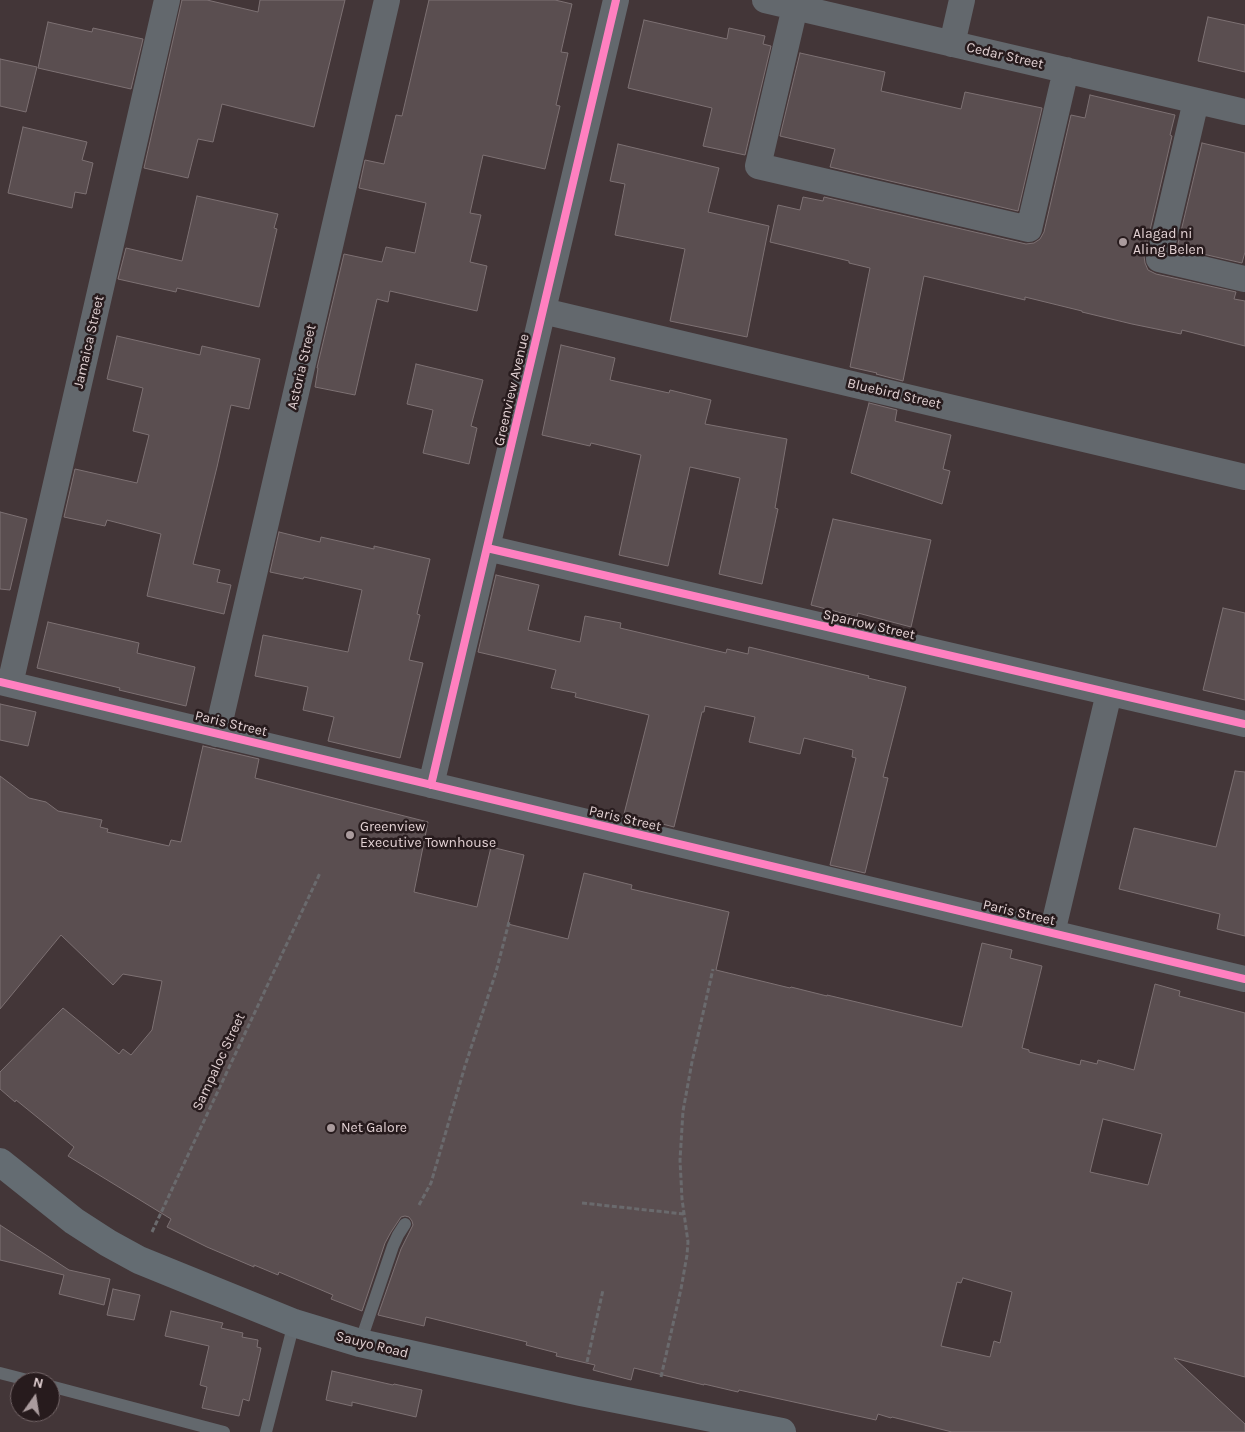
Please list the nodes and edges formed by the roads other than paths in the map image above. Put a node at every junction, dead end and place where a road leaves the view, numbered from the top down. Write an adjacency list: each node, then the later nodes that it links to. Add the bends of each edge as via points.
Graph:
1 (167, 0): 15 (street, Jamaica Street)
2 (387, 0): 18 (street, Astoria Street)
3 (616, 0): 12 (street, Greenview Avenue)
4 (765, 0): 6 (street, Cedar Street)
5 (962, 0): 7 (street)
6 (795, 7): 7 (street, Cedar Street); 8 (street, via 758,166 816,180 1029,229)
7 (952, 44): 8 (street, Cedar Street)
8 (1066, 70): 9 (street, Cedar Street)
9 (1196, 101): 10 (street, Cedar Street); 11 (street, via 1159,259)
10 (1245, 112)
11 (1245, 279)
12 (543, 311): 13 (street, Bluebird Street); 14 (street, Greenview Avenue)
13 (1245, 477)
14 (487, 548): 16 (street, Sparrow Street); 19 (street, Greenview Avenue)
15 (5, 683): 18 (street, Paris Street)
16 (1108, 693): 17 (street, Sparrow Street); 20 (street)
17 (1245, 724)
18 (217, 734): 19 (street, Paris Street)
19 (432, 785): 20 (street, Paris Street)
20 (1052, 933): 21 (street, Paris Street)
21 (1245, 979)
22 (0, 1162): 24 (main road, Sauyo Road, via 74,1221 139,1260)
23 (405, 1224): 25 (lane, via 393,1246)
24 (294, 1323): 25 (main road, Sauyo Road); 28 (lane)
25 (360, 1343): 29 (main road, Sauyo Road)
26 (60, 1389): 27 (lane)
27 (224, 1432)
28 (266, 1432)
29 (782, 1432)

